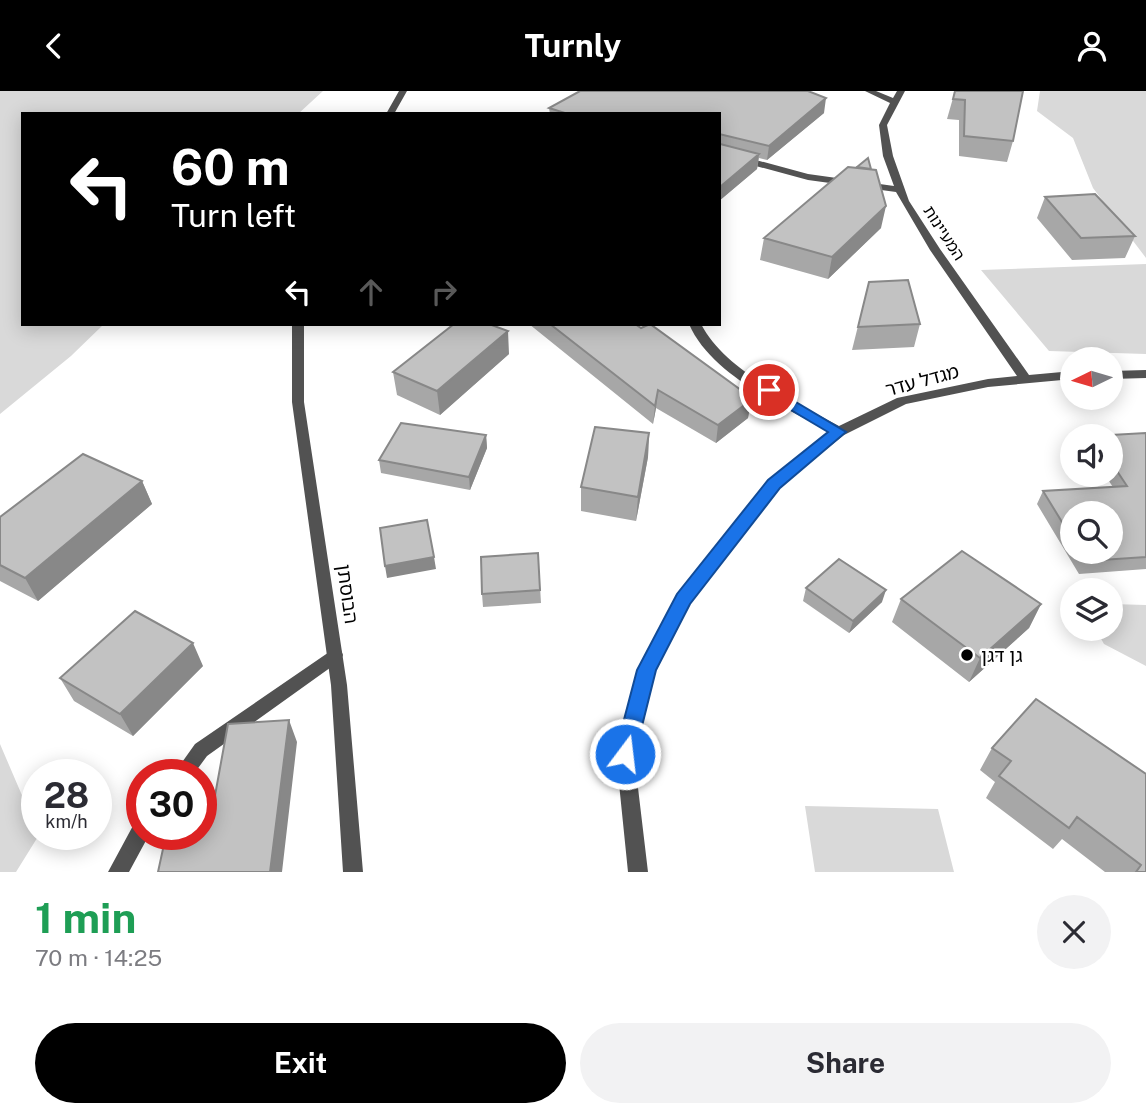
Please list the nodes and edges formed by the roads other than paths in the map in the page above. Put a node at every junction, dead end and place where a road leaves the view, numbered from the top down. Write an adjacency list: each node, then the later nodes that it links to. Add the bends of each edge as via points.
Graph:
1 (403, 91): 5 (street)
2 (869, 91): 4 (street)
3 (901, 91): 4 (street, המעיינות)
4 (895, 103): 7 (street, המעיינות, via 883,125)
5 (391, 112)
6 (721, 154): 7 (street, via 750,164)
7 (900, 190): 13 (street, המעיינות, via 934,250)
8 (298, 326): 15 (street, הבוסתן, via 298,402)
9 (696, 326): 14 (street, via 705,345 723,363)
10 (1124, 375): 11 (street)
11 (1146, 375)
12 (1060, 376): 13 (street, מגדל עדר)
13 (1025, 379): 14 (street, מגדל עדר, via 902,401)
14 (839, 432): 20 (street, מגדל עדר, via 774,484 684,599 647,670 625,754)
15 (335, 656): 16 (street); 19 (street, הבוסתן)
16 (194, 759)
17 (130, 850): 18 (street)
18 (118, 872)
19 (354, 872)
20 (638, 872)

